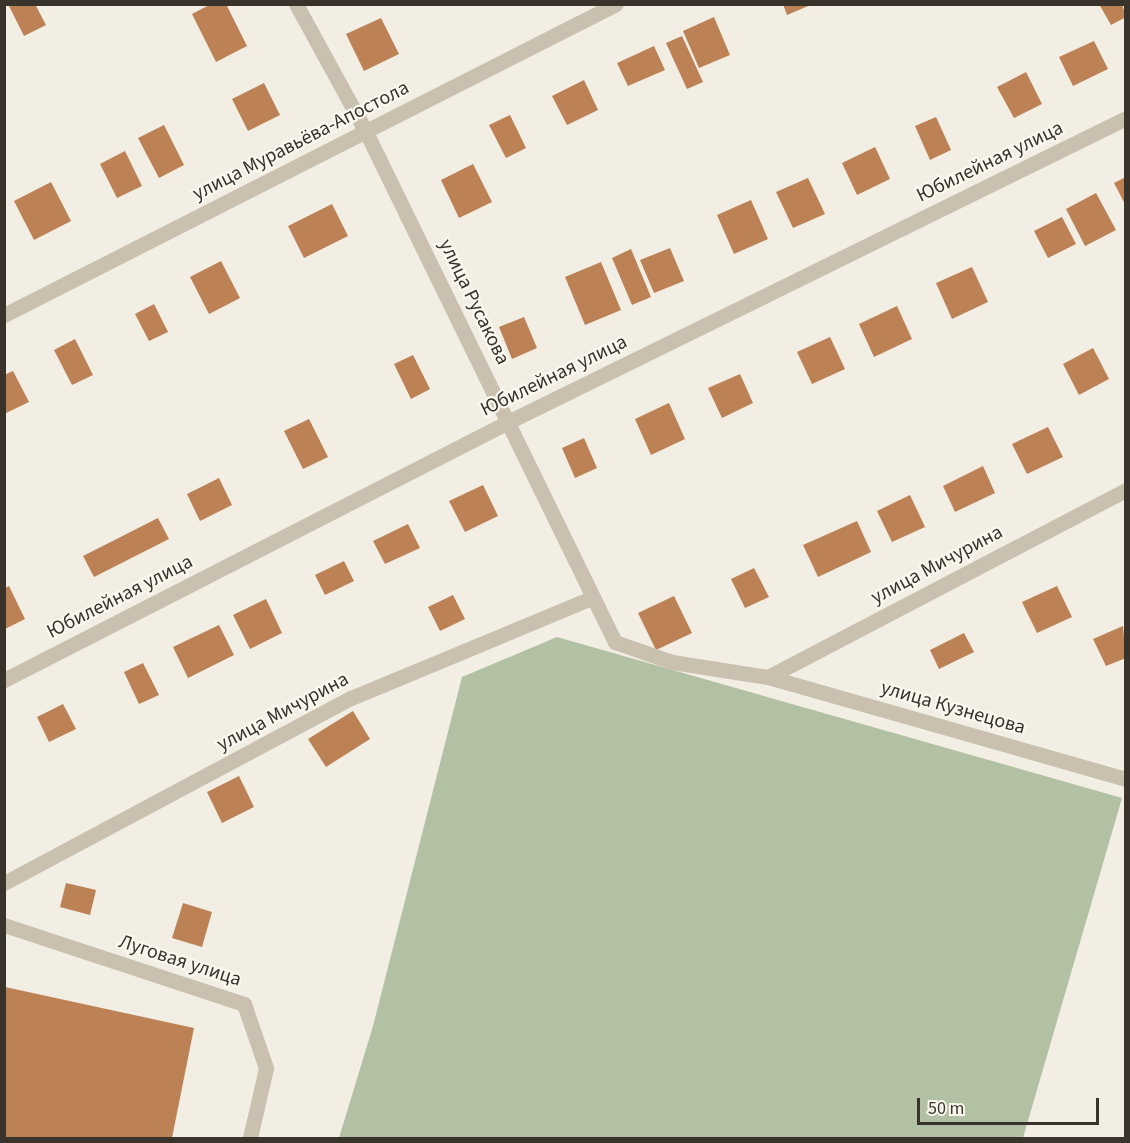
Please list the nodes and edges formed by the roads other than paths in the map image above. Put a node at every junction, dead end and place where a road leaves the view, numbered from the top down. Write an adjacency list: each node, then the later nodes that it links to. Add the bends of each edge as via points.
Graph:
1 (296, 4): 4 (street, улица Русакова)
2 (616, 4): 4 (street, улица Муравьёва-Апостола)
3 (1125, 118): 6 (street, Юбилейная улица)
4 (366, 132): 5 (street, улица Муравьёва-Апостола); 6 (street, улица Русакова)
5 (4, 315)
6 (510, 421): 8 (street, улица Русакова); 10 (street, Юбилейная улица)
7 (1125, 490): 9 (street, улица Мичурина)
8 (591, 598): 9 (street, улица Русакова, via 615,642 672,662); 12 (street, улица Мичурина, via 351,699)
9 (768, 677): 11 (street, улица Кузнецова)
10 (4, 680)
11 (1125, 779)
12 (4, 883)
13 (4, 925): 14 (street, Луговая улица, via 244,1004 266,1068)
14 (250, 1138)

